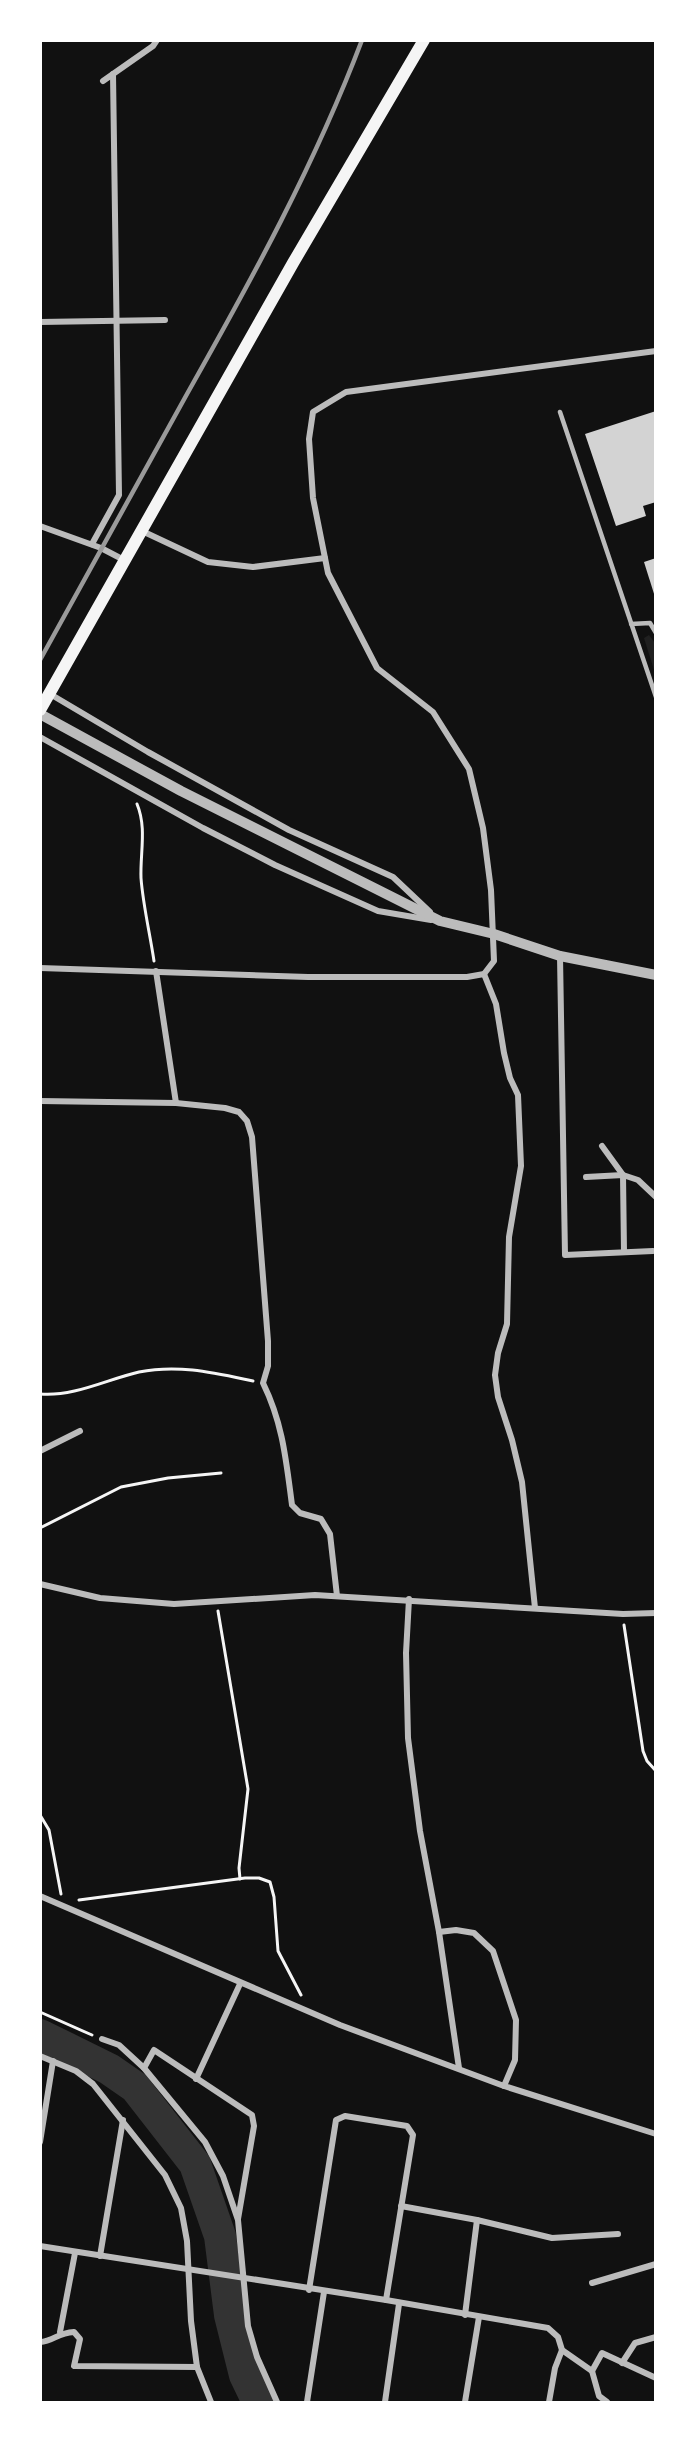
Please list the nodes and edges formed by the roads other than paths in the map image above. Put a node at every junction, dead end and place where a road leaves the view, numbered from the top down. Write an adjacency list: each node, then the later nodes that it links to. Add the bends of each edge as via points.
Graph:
1 (157, 40): 3 (street)
2 (424, 40): 11 (main road)
3 (113, 74): 4 (street); 5 (street)
4 (102, 81)
5 (116, 320): 6 (street); 7 (street); 12 (street, via 119,495)
6 (165, 320)
7 (40, 321)
8 (656, 351): 13 (street, via 346,392 313,412 309,439 313,498)
9 (560, 412): 15 (lane)
10 (40, 526): 12 (street)
11 (142, 531): 13 (street, via 208,562 253,567); 14 (main road)
12 (92, 544): 14 (street)
13 (325, 558): 22 (street, via 328,573 377,668 433,712 469,769 483,828)
14 (124, 560): 17 (main road)
15 (631, 624): 16 (lane, via 650,623); 18 (lane)
16 (656, 633)
17 (50, 694): 19 (main road); 21 (street, via 289,830 393,877)
18 (656, 697)
19 (40, 712): 21 (street, via 180,791)
20 (40, 738): 21 (street, via 275,865 378,911)
21 (440, 921): 22 (street)
22 (494, 934): 23 (street); 26 (street, via 494,961)
23 (560, 956): 27 (street); 35 (street, via 565,1255)
24 (40, 968): 25 (street)
25 (156, 971): 26 (street, via 308,977); 29 (street)
26 (484, 974): 41 (street, via 496,1004 510,1078 518,1095 521,1166 509,1237 507,1324 495,1375 522,1482)
27 (656, 975)
28 (40, 1101): 29 (street)
29 (176, 1102): 39 (street, via 225,1108 239,1112 247,1121 252,1137 268,1341 264,1383 276,1410 292,1506 300,1513 321,1519 330,1534)
30 (602, 1146): 31 (street)
31 (623, 1174): 32 (street); 33 (street, via 638,1180); 35 (street)
32 (586, 1177)
33 (656, 1197)
34 (653, 1251): 35 (street)
35 (624, 1252)
36 (80, 1431): 37 (street)
37 (40, 1451)
38 (40, 1584): 39 (street, via 100,1598 174,1604)
39 (337, 1596): 40 (street)
40 (409, 1599): 41 (street); 44 (street, via 408,1738)
41 (535, 1608): 42 (street)
42 (656, 1613)
43 (40, 1896): 45 (street)
44 (439, 1932): 50 (street); 52 (street, via 474,1933 493,1951 516,2020 515,2060)
45 (240, 1984): 50 (street); 51 (street)
46 (102, 2039): 49 (street, via 119,2045)
47 (40, 2056): 48 (street)
48 (53, 2061): 53 (street, via 93,2084); 55 (street)
49 (144, 2068): 51 (street, via 154,2050); 57 (street, via 205,2142 223,2176)
50 (459, 2068): 52 (street)
51 (196, 2079): 57 (street, via 252,2115 254,2126)
52 (504, 2086): 54 (street)
53 (123, 2120): 62 (street); 64 (street, via 165,2175 182,2208)
54 (656, 2134)
55 (40, 2142)
56 (401, 2206): 58 (street); 67 (street, via 413,2135 407,2126 345,2116 336,2120); 69 (street)
57 (238, 2220): 65 (street)
58 (477, 2220): 59 (street, via 552,2238); 71 (street)
59 (618, 2234)
60 (40, 2246): 61 (street)
61 (75, 2253): 62 (street); 73 (street)
62 (100, 2256): 64 (street)
63 (656, 2264): 66 (street)
64 (188, 2269): 65 (street); 78 (street)
65 (244, 2280): 67 (street); 82 (street, via 248,2326)
66 (592, 2283)
67 (309, 2290): 68 (street)
68 (324, 2292): 69 (street); 83 (street)
69 (386, 2300): 70 (street)
70 (399, 2304): 71 (street); 84 (street)
71 (465, 2315): 72 (street)
72 (479, 2318): 76 (street, via 548,2328 558,2337); 85 (street)
73 (60, 2332): 75 (street, via 47,2342); 78 (street, via 74,2332 80,2339 74,2366)
74 (656, 2337): 77 (street, via 635,2343)
75 (40, 2342)
76 (562, 2350): 79 (street); 86 (street)
77 (622, 2363): 79 (street, via 602,2353); 80 (street)
78 (197, 2367): 81 (street)
79 (592, 2371): 87 (street, via 599,2396)
80 (656, 2378)
81 (211, 2403)
82 (277, 2403)
83 (307, 2403)
84 (385, 2403)
85 (465, 2403)
86 (549, 2403)
87 (607, 2403)

